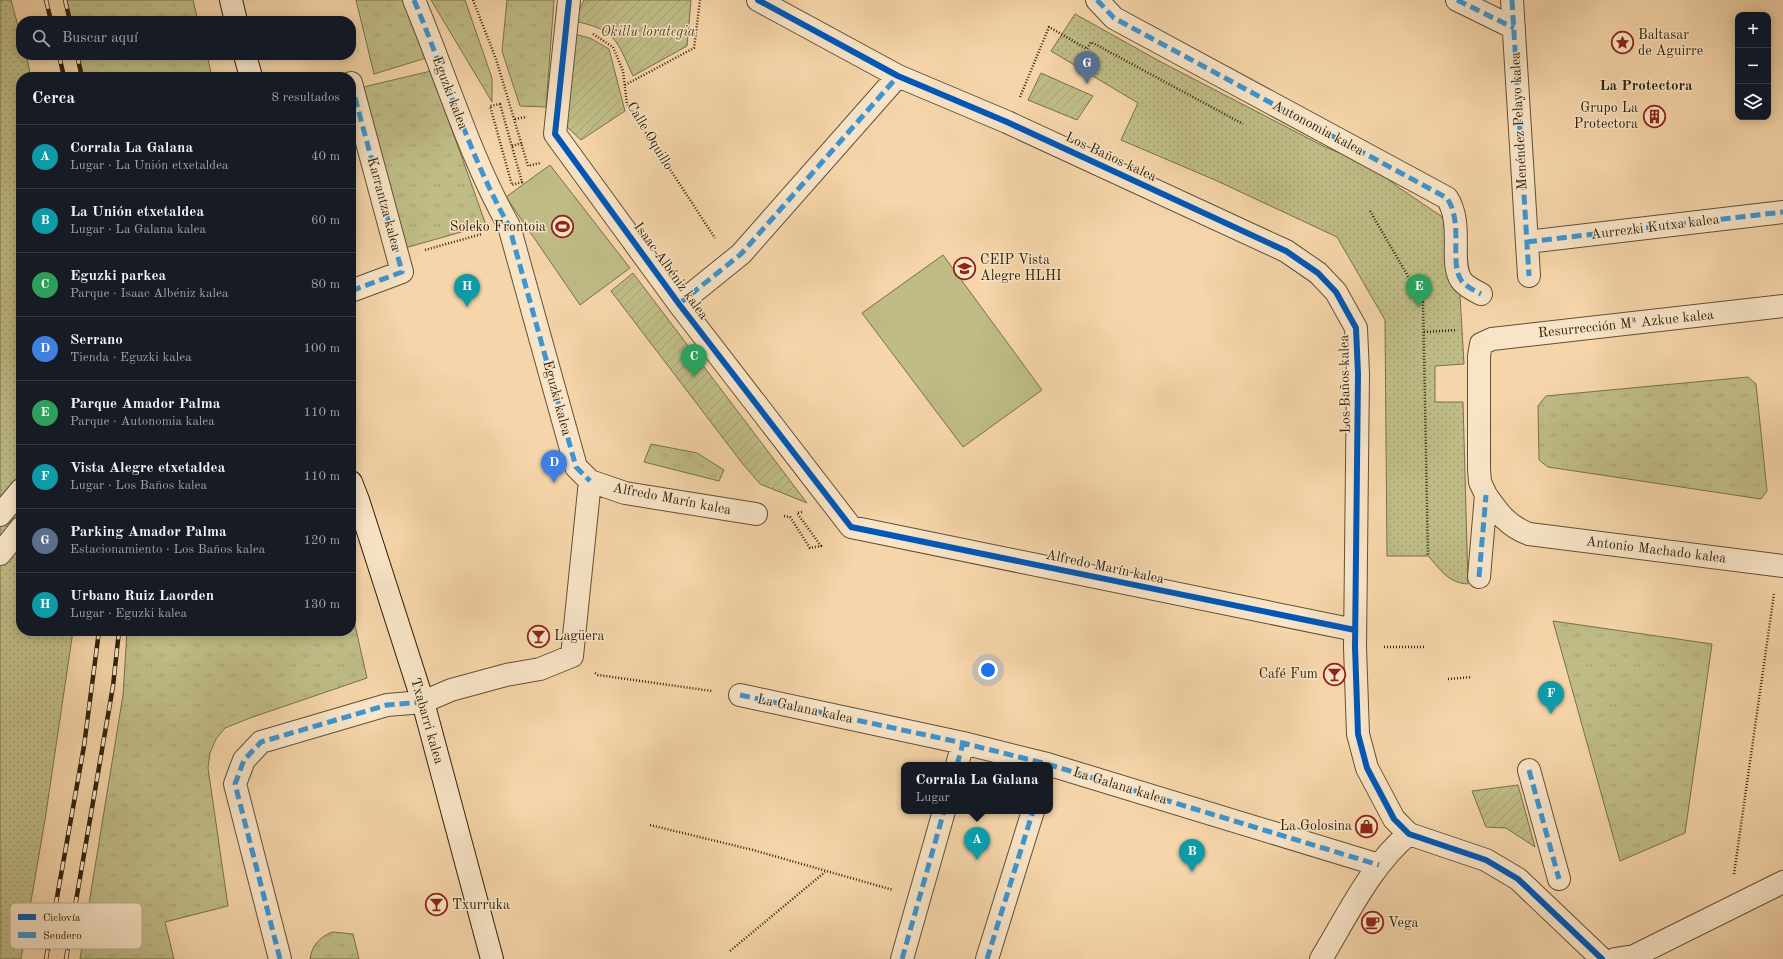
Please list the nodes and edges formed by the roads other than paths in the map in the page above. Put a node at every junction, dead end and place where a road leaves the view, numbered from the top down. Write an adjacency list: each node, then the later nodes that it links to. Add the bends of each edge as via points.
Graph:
1 (231, 0): 8 (street)
2 (414, 0): 21 (street, Eguzki kalea, via 475,158 509,226 576,467)
3 (569, 0): 19 (street, Isaac Albéniz kalea, via 556,134)
4 (758, 0): 12 (street, Los Baños kalea)
5 (1097, 0): 18 (street, Autonomia kalea, via 1114,18 1447,198 1456,218 1458,272 1462,281)
6 (1457, 0): 9 (street)
7 (1512, 0): 9 (street, Menéndez Pelayo kalea)
8 (235, 16)
9 (1514, 28): 15 (street, Menéndez Pelayo kalea)
10 (246, 60): 11 (street)
11 (250, 72)
12 (898, 76): 19 (street, via 741,254); 32 (street, Los Baños kalea, via 1007,122 1286,251 1318,273 1336,292 1356,328 1358,374)
13 (356, 102): 17 (street, Karrantza kalea, via 402,272)
14 (1783, 212): 15 (street, Aurrezki Kutxa kalea)
15 (1527, 242): 16 (street, Menéndez Pelayo kalea)
16 (1529, 276)
17 (356, 289)
18 (1481, 294)
19 (679, 304): 27 (street, Isaac Albéniz kalea)
20 (1783, 306): 23 (street, Resurrección Mª Azkue kalea, via 1492,339 1481,344 1479,469 1480,482)
21 (590, 481): 25 (street, Alfredo Marín kalea, via 625,493); 34 (street, via 572,656 540,669 506,674 451,690)
22 (16, 496): 26 (street)
23 (1486, 496): 30 (street, Antonio Machado kalea, via 1499,514 1515,528 1529,534); 31 (street)
24 (356, 499): 34 (street, Txabarri kalea)
25 (756, 514)
26 (0, 515)
27 (851, 527): 32 (street, Alfredo Marín kalea)
28 (16, 534): 29 (street)
29 (0, 554)
30 (1783, 566)
31 (1479, 577)
32 (1355, 638): 42 (street, Los Baños kalea, via 1358,734 1366,768 1394,819)
33 (740, 695): 35 (street, La Galana kalea)
34 (423, 702): 46 (street, via 387,705 261,742 244,760 235,784); 47 (street, Txabarri kalea)
35 (963, 743): 36 (street); 37 (street, La Galana kalea)
36 (957, 762)
37 (1036, 762)
38 (1053, 767): 43 (street, La Galana kalea)
39 (1529, 770): 44 (street)
40 (943, 814): 48 (street)
41 (1032, 814): 49 (street)
42 (1409, 834): 43 (street, via 1395,845); 51 (street, Los Baños kalea, via 1486,860 1518,879)
43 (1379, 865): 50 (street)
44 (1559, 879)
45 (1783, 882): 52 (street, via 1634,956)
46 (280, 959)
47 (492, 959)
48 (902, 959)
49 (986, 959)
50 (1321, 959)
51 (1602, 959)
52 (1614, 959)

